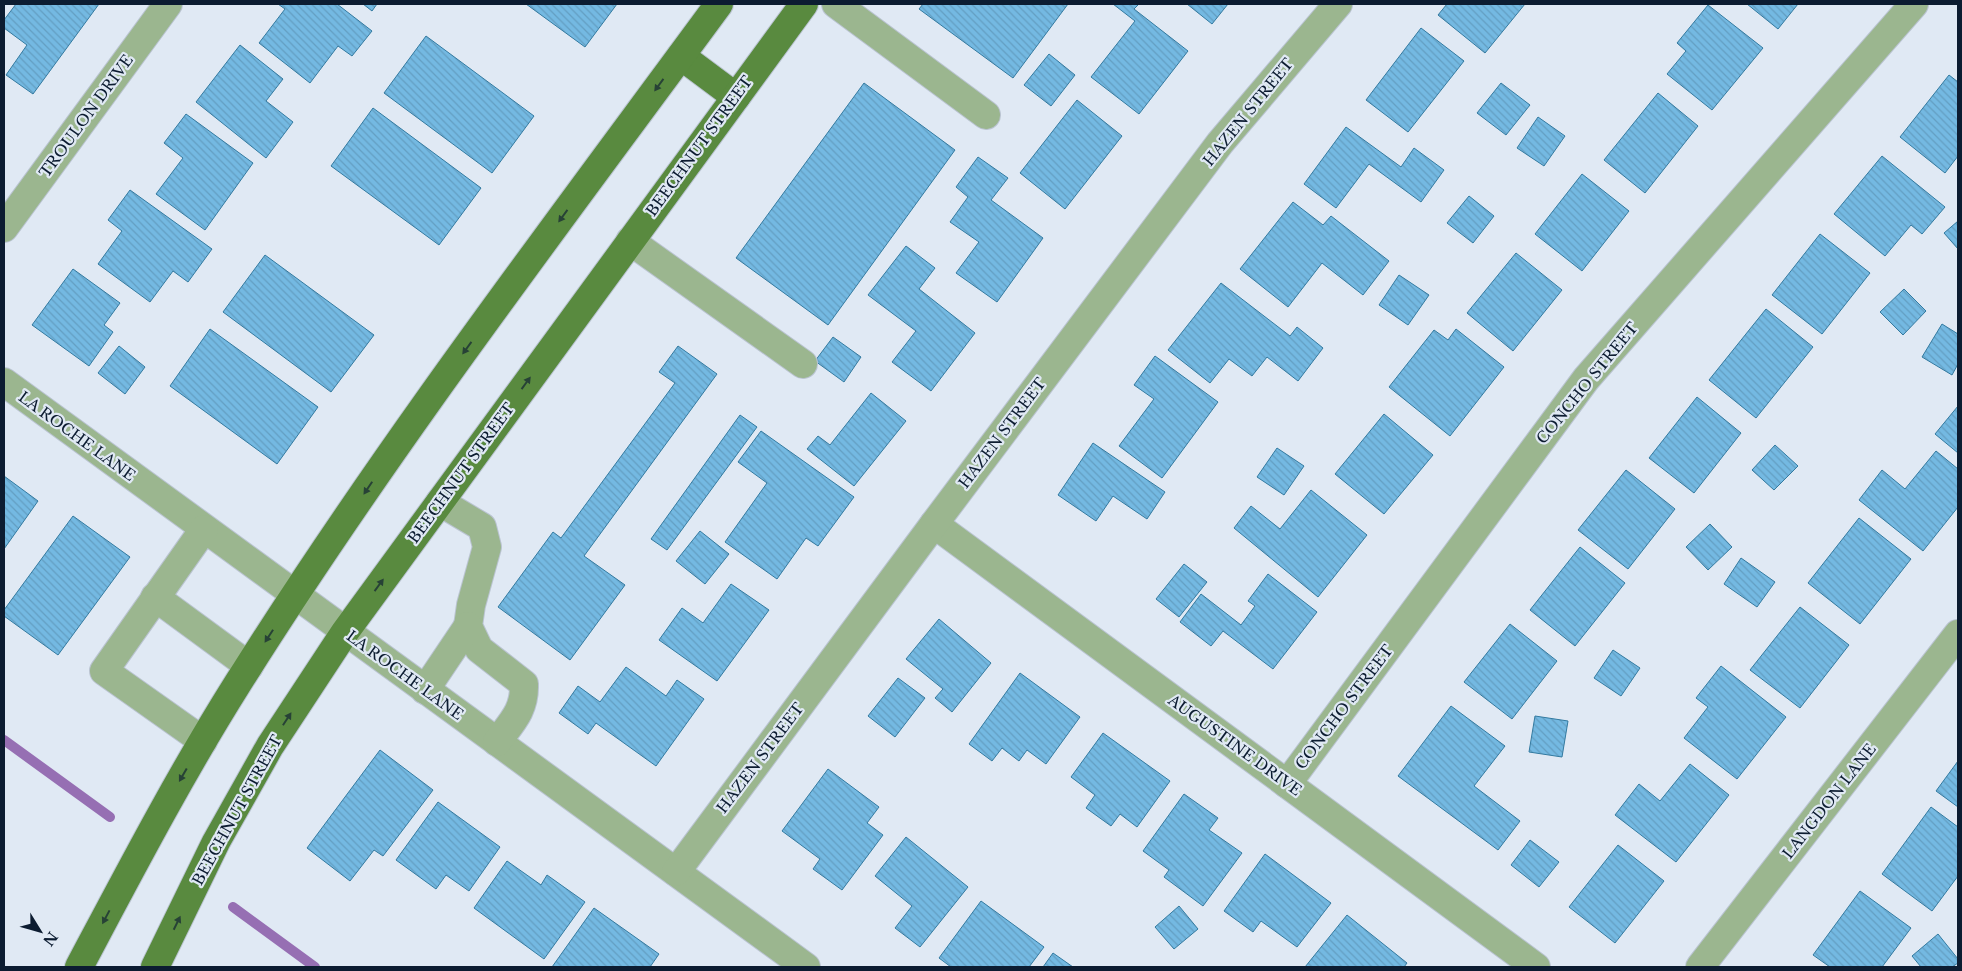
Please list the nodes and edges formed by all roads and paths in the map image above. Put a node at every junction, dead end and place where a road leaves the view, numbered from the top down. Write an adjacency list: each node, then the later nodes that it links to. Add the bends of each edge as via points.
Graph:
1 (168, 4): 10 (street, TROULON DRIVE)
2 (719, 4): 7 (main road)
3 (804, 4): 8 (main road, BEECHNUT STREET)
4 (836, 4): 9 (street)
5 (1338, 4): 15 (street, HAZEN STREET, via 1220,143)
6 (1914, 4): 26 (street, CONCHO STREET, via 1586,379)
7 (681, 56): 8 (main road); 17 (main road, one-way to 17, via 402,437)
8 (736, 97): 11 (main road, BEECHNUT STREET)
9 (986, 115)
10 (4, 228)
11 (630, 241): 12 (street); 14 (main road, BEECHNUT STREET, one-way to 11)
12 (803, 364)
13 (4, 382): 16 (street, LA ROCHE LANE)
14 (440, 502): 19 (street, via 482,527 487,547); 20 (main road, BEECHNUT STREET, one-way to 14)
15 (934, 524): 26 (street, AUGUSTINE DRIVE); 27 (street, HAZEN STREET)
16 (204, 529): 17 (street, LA ROCHE LANE); 18 (street)
17 (295, 595): 20 (street, LA ROCHE LANE); 22 (main road, one-way to 22)
18 (155, 597): 22 (street); 24 (street, via 104,671)
19 (468, 626): 23 (street); 25 (street, via 480,649 524,684 525,698 518,714)
20 (345, 632): 23 (street, LA ROCHE LANE); 29 (main road, BEECHNUT STREET, one-way to 20, via 216,842 270,746)
21 (1958, 634): 32 (street, LANGDON LANE)
22 (249, 666): 24 (main road)
23 (425, 690): 25 (street, LA ROCHE LANE)
24 (203, 741): 28 (main road, one-way to 28)
25 (497, 742): 27 (street, LA ROCHE LANE)
26 (1287, 784): 31 (street, AUGUSTINE DRIVE)
27 (676, 872): 30 (street, LA ROCHE LANE)
28 (79, 967)
29 (156, 967)
30 (806, 967)
31 (1536, 967)
32 (1700, 967)

